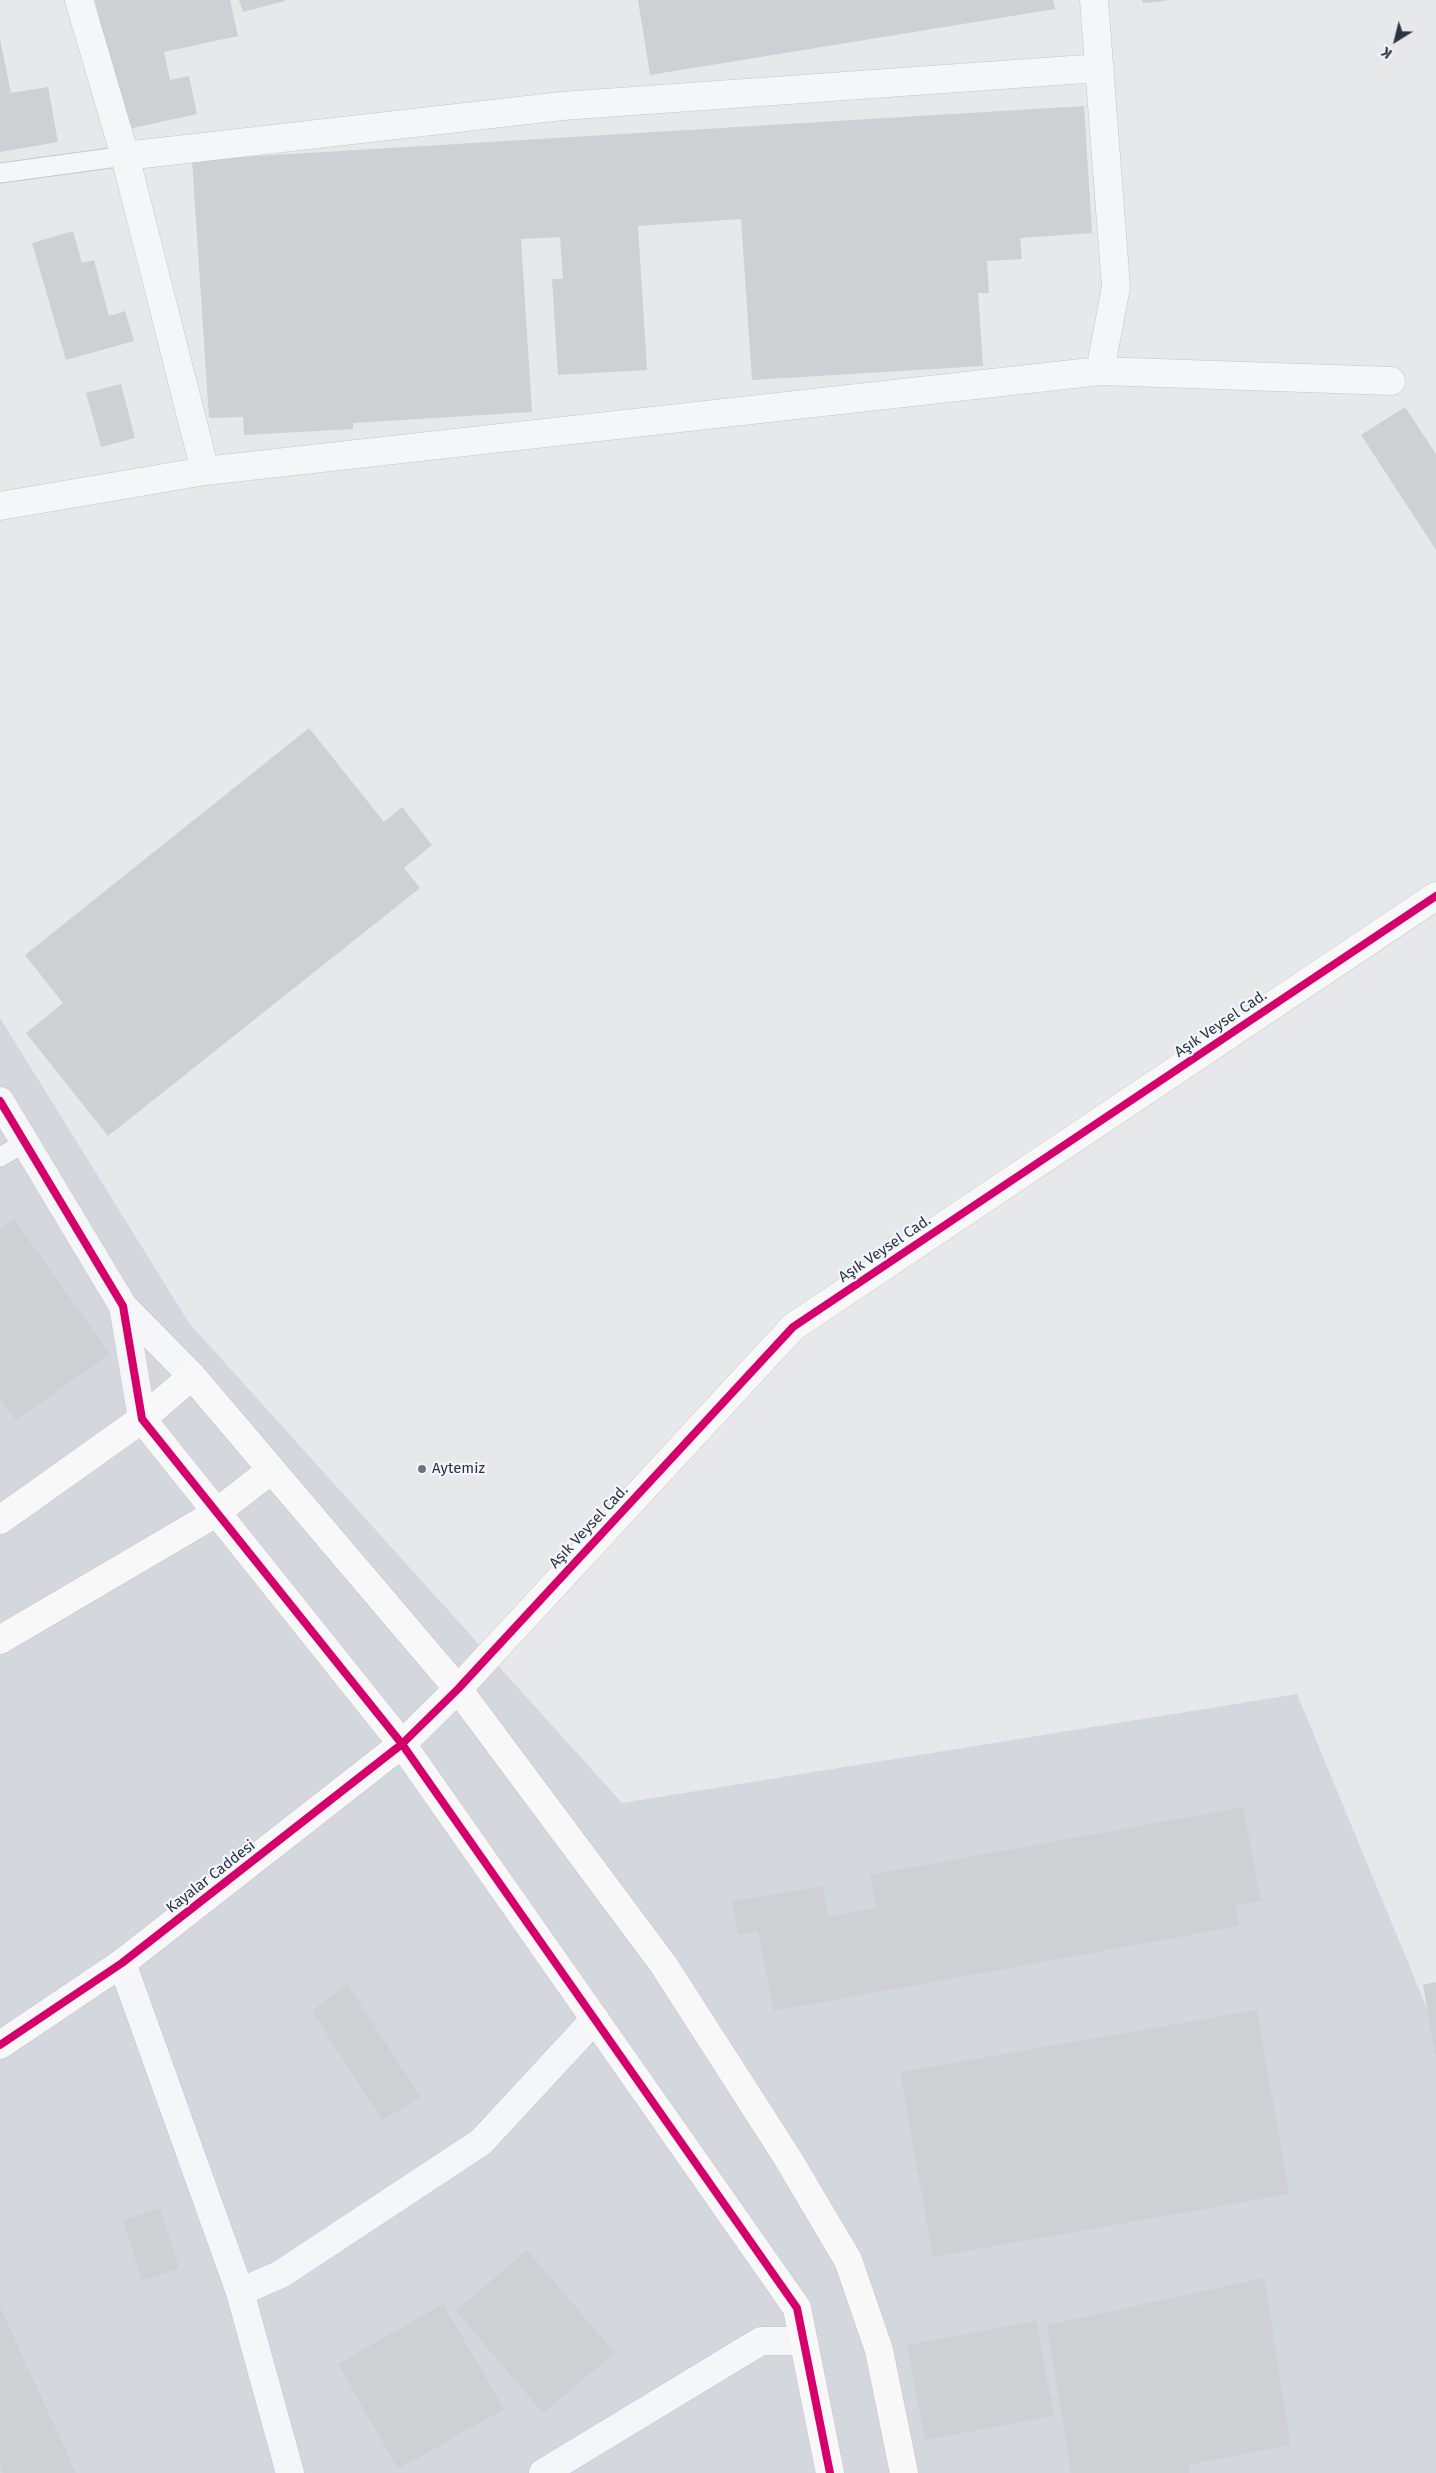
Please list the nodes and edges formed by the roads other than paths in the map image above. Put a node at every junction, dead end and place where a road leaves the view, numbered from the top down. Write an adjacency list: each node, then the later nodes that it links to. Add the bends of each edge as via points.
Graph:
1 (79, 0): 4 (street)
2 (1094, 0): 3 (street)
3 (1100, 68): 4 (street, via 562,106); 6 (street, via 1116,287)
4 (125, 156): 5 (lane); 8 (street)
5 (0, 173)
6 (1100, 371): 7 (street); 8 (street)
7 (1391, 380)
8 (205, 472): 9 (street)
9 (0, 506)
10 (1436, 896): 21 (street, Aşık Veysel Cad., via 793,1327)
11 (0, 1101): 12 (street)
12 (26, 1142): 13 (lane); 14 (street)
13 (0, 1157)
14 (124, 1306): 15 (street); 16 (street)
15 (192, 1376): 16 (street); 17 (street)
16 (142, 1419): 18 (street); 19 (street)
17 (271, 1470): 18 (street); 21 (street)
18 (216, 1513): 20 (street); 23 (street)
19 (0, 1520)
20 (0, 1640)
21 (458, 1689): 22 (street, Aşık Veysel Cad.); 32 (street, via 663,1964 788,2157 848,2260 879,2350)
22 (429, 1718): 23 (street, Kayalar Caddesi)
23 (402, 1744): 24 (street, Kayalar Caddesi); 25 (street)
24 (122, 1963): 26 (street, Kayalar Caddesi); 27 (street)
25 (594, 2019): 27 (street, via 481,2142 281,2274); 28 (street, via 797,2308)
26 (0, 2045)
27 (240, 2292): 29 (street)
28 (803, 2341): 30 (street, via 761,2341); 31 (street)
29 (290, 2473)
30 (543, 2473)
31 (830, 2473)
32 (904, 2473)

